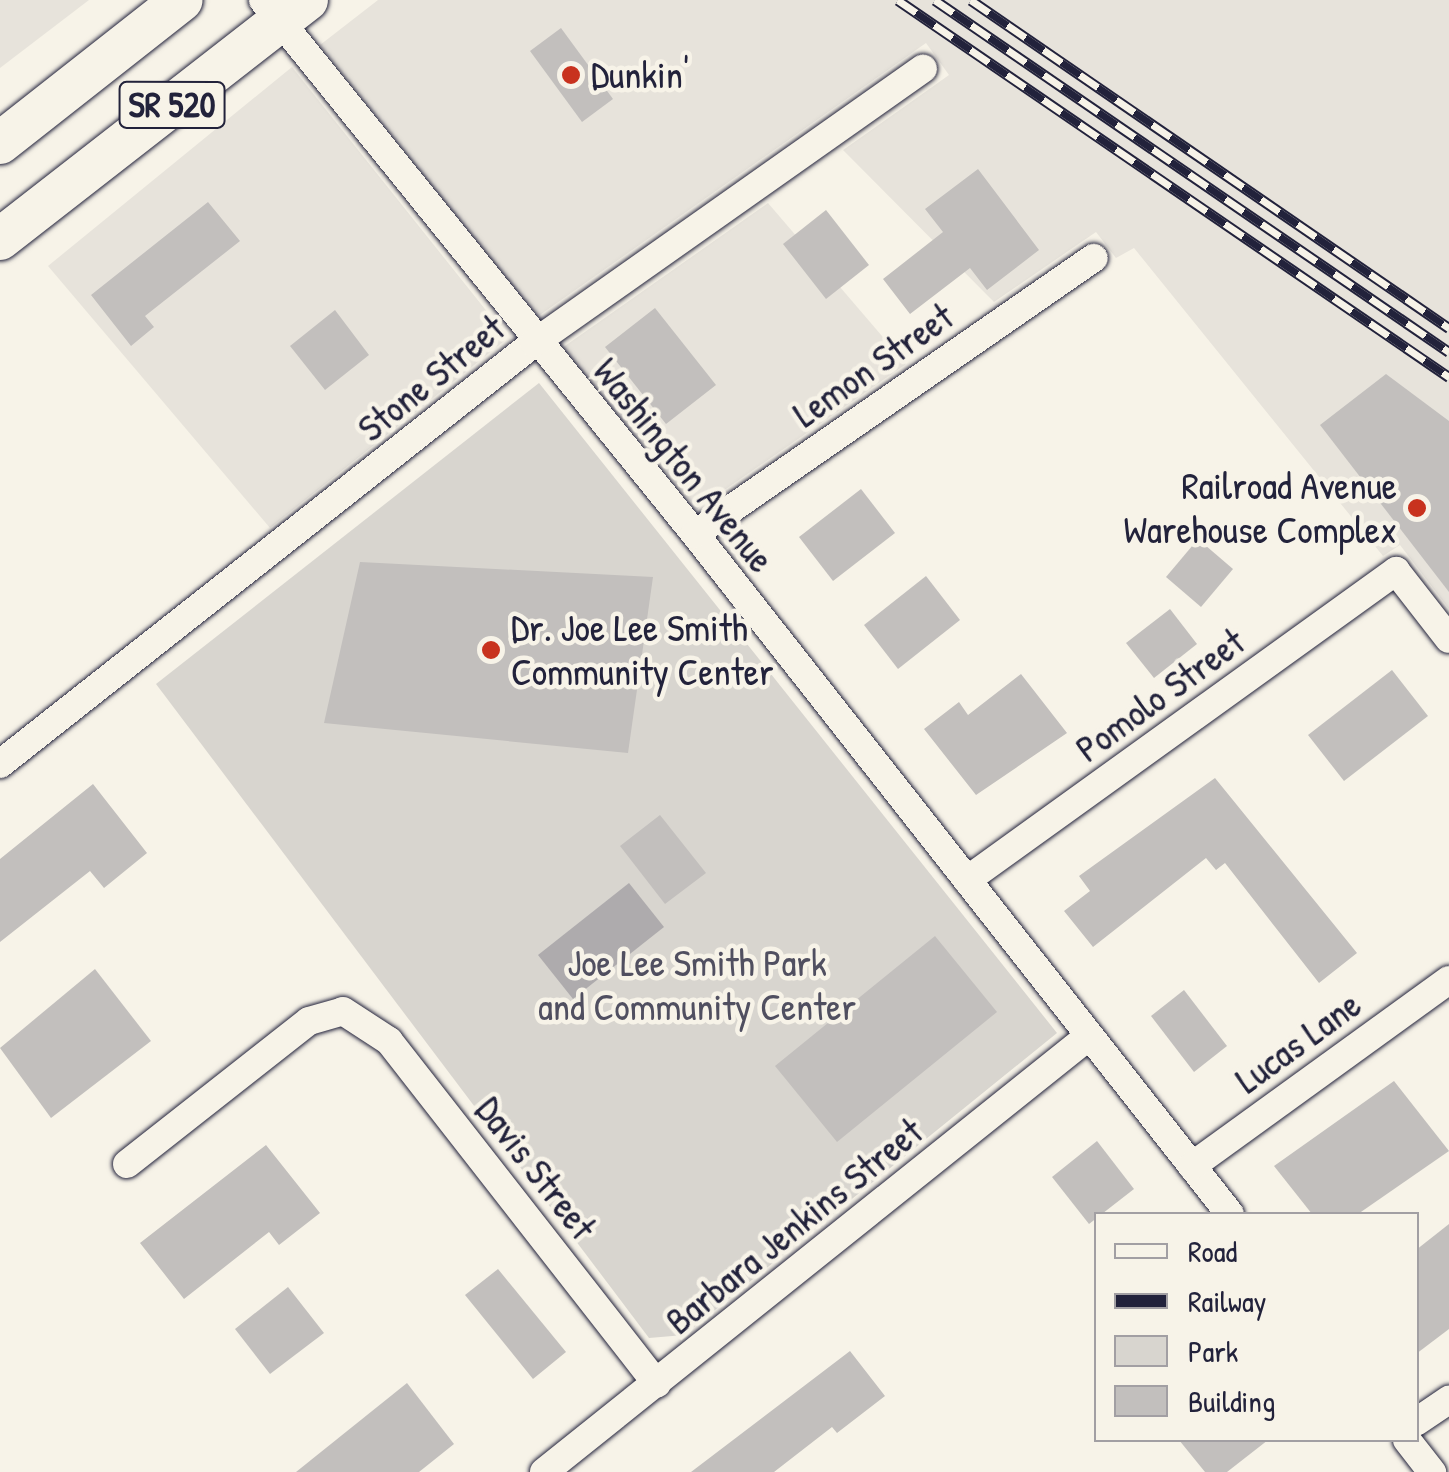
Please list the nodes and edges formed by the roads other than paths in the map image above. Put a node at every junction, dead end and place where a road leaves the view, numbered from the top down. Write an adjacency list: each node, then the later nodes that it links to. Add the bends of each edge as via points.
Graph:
1 (182, 0): 4 (main road, SR 520)
2 (283, 7): 5 (main road, SR 520); 7 (street, Washington Avenue)
3 (923, 70): 7 (street, Stone Street)
4 (0, 142)
5 (0, 239)
6 (1094, 258): 8 (street, Lemon Street)
7 (534, 342): 8 (street, Washington Avenue); 10 (street, Stone Street)
8 (695, 534): 11 (street, Washington Avenue)
9 (1449, 640): 11 (street, Pomolo Street, via 1396,571)
10 (0, 764)
11 (967, 880): 13 (street, Washington Avenue)
12 (1449, 980): 15 (street, Lucas Lane)
13 (1090, 1036): 15 (street, Washington Avenue); 17 (street, Barbara Jenkins Street)
14 (126, 1164): 17 (street, Davis Street, via 309,1021 344,1010 390,1042)
15 (1192, 1166): 16 (street, Washington Avenue)
16 (1228, 1212)
17 (657, 1384): 21 (street, Barbara Jenkins Street)
18 (1449, 1400): 19 (street)
19 (1419, 1420)
20 (1409, 1442): 22 (street)
21 (544, 1472)
22 (1432, 1472)

